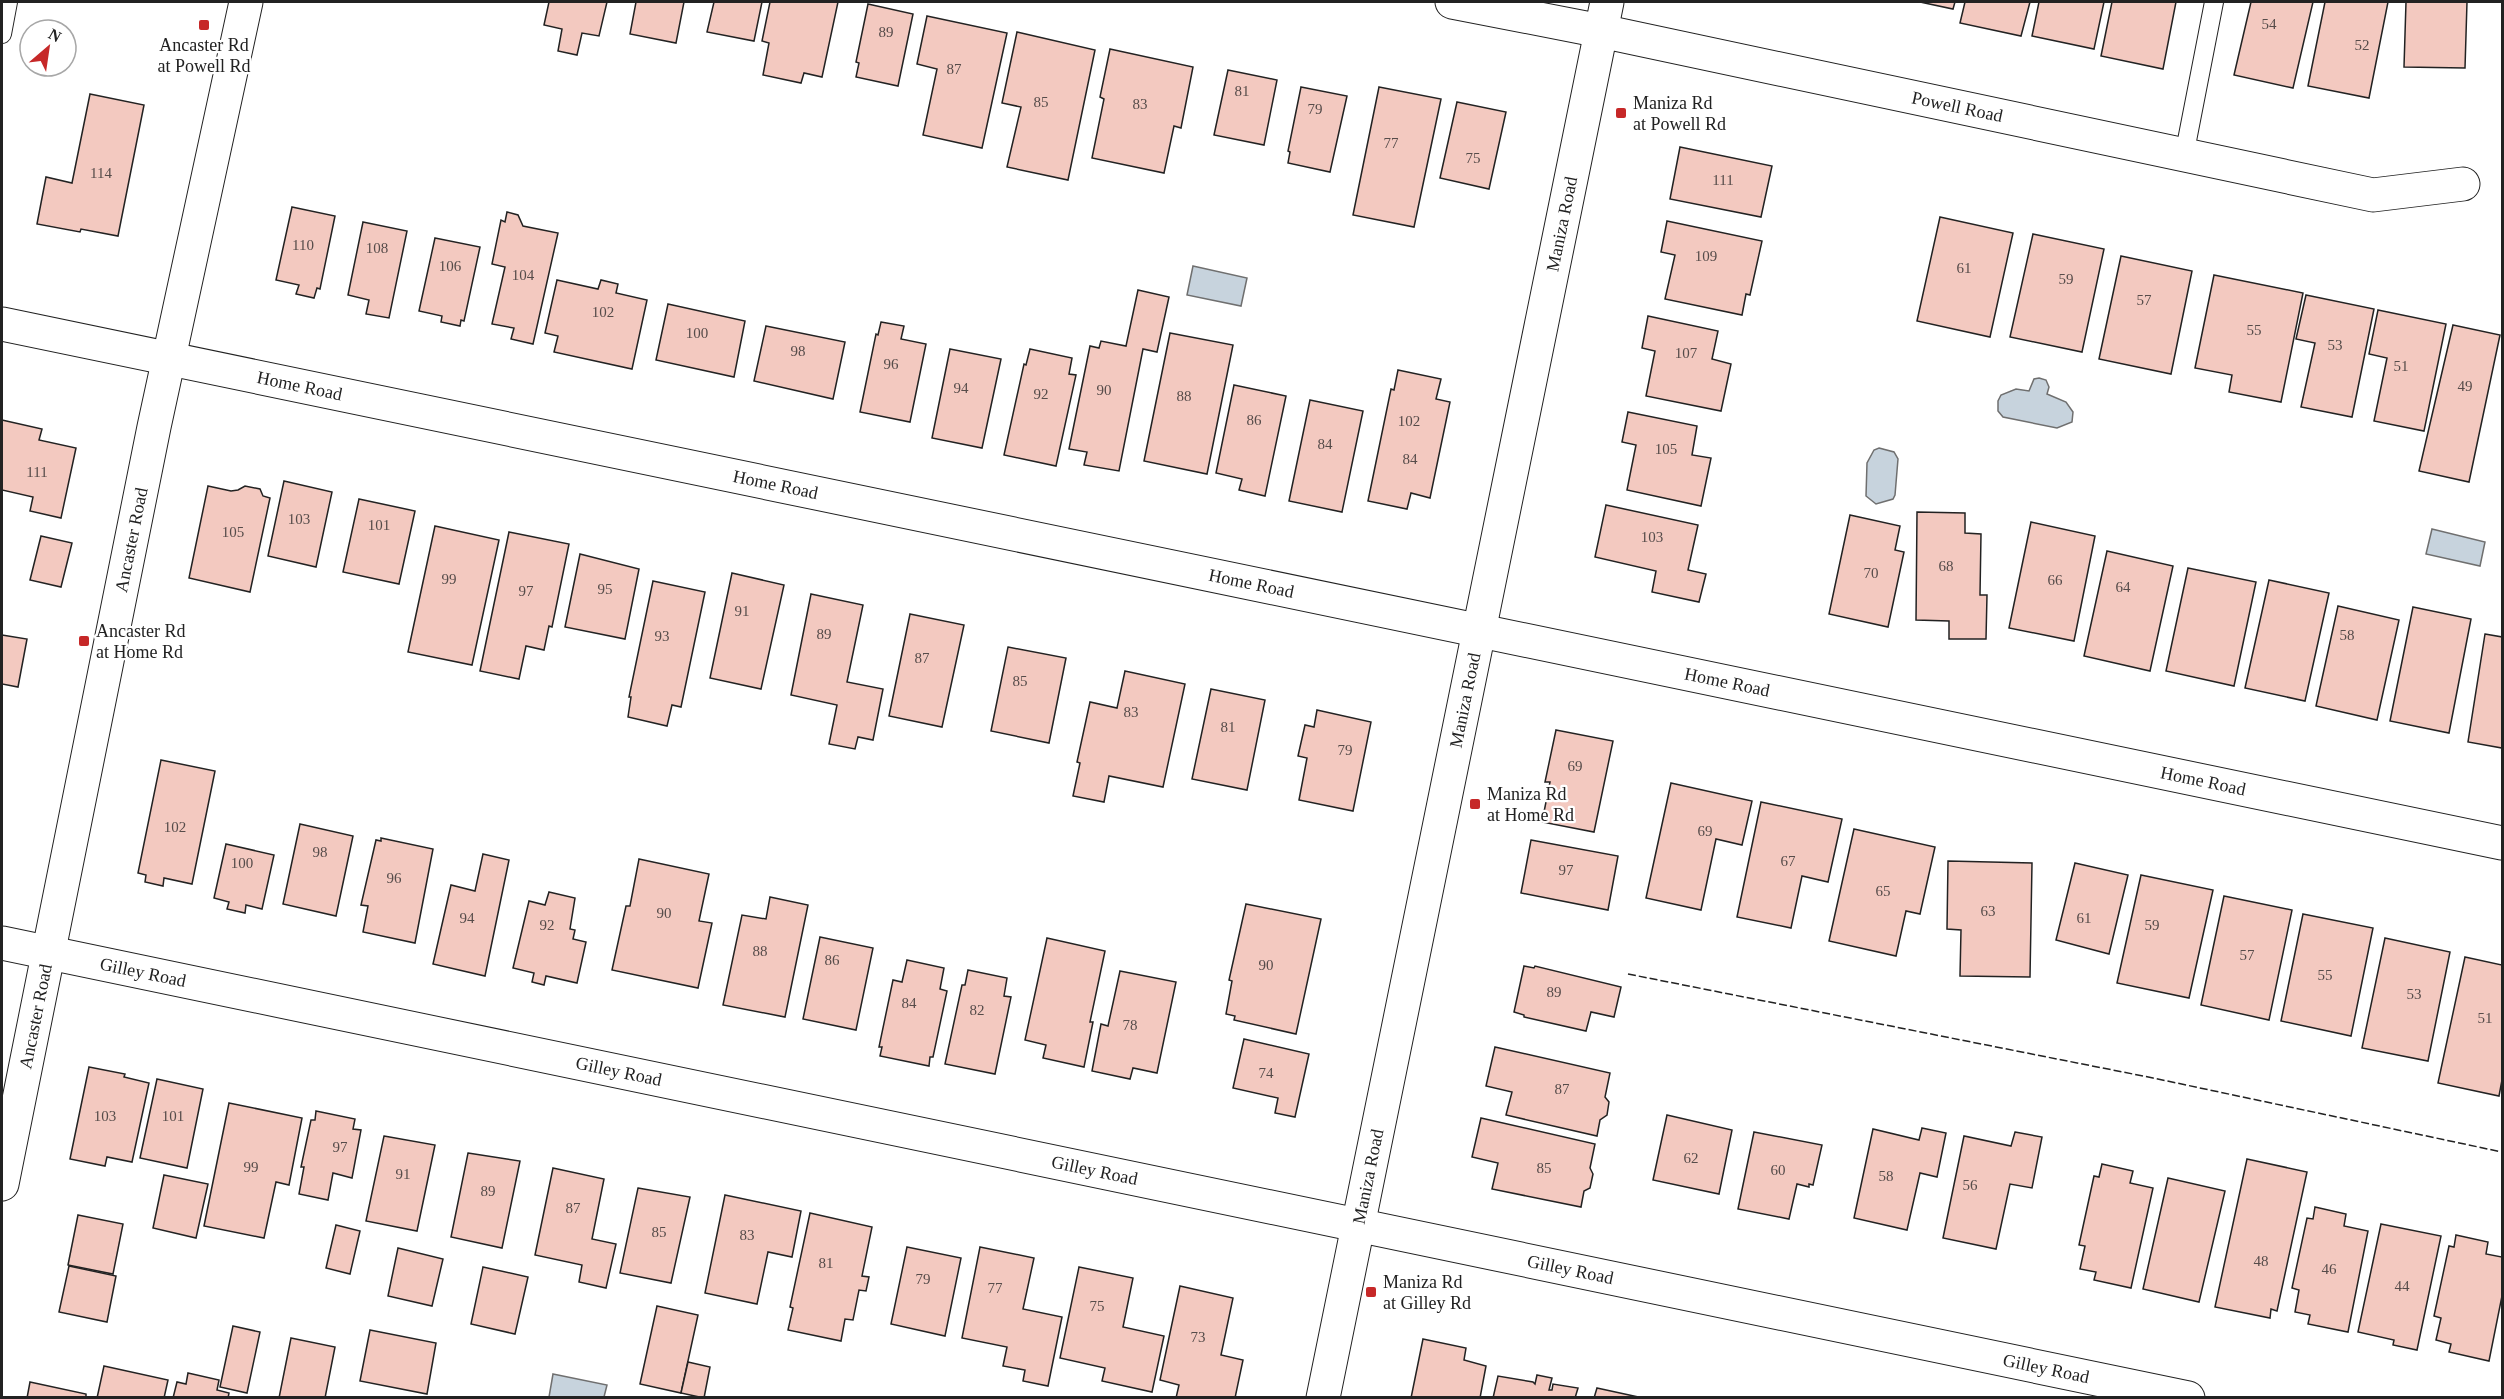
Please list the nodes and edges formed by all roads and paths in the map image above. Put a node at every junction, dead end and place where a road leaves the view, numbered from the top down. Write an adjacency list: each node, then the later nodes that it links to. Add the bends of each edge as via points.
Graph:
1 (8, 2): 6 (lane)
2 (246, 2): 10 (street, Ancaster Road)
3 (1452, 2): 5 (street, Powell Road)
4 (2214, 2): 7 (lane)
5 (1604, 16): 7 (street, Powell Road); 11 (street, Maniza Road)
6 (2, 34)
7 (2184, 156): 8 (street, Powell Road, via 2373,195)
8 (2463, 184)
9 (2, 324): 10 (street, Home Road)
10 (168, 359): 11 (street, Home Road); 14 (street, Ancaster Road)
11 (1480, 630): 12 (street, Home Road); 16 (street, Maniza Road)
12 (2502, 843)
13 (2, 943): 14 (street, Gilley Road)
14 (48, 952): 15 (street, Ancaster Road); 16 (street, Gilley Road)
15 (2, 1184)
16 (1359, 1226): 17 (street, Maniza Road); 18 (street, Gilley Road)
17 (1323, 1398)
18 (2188, 1398)

